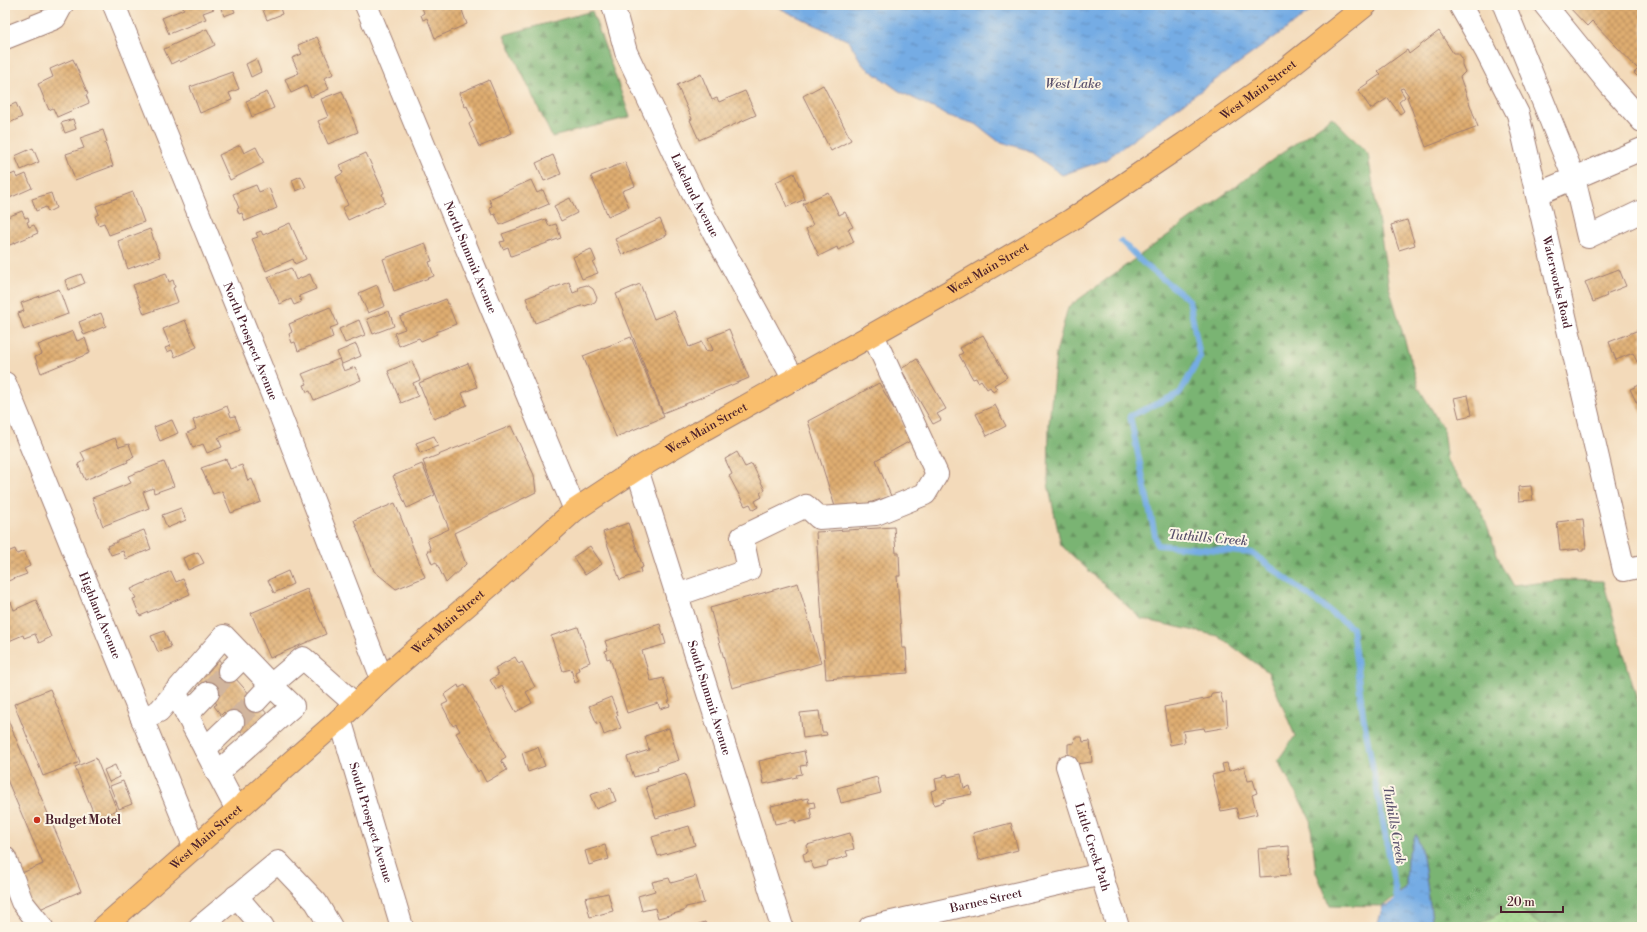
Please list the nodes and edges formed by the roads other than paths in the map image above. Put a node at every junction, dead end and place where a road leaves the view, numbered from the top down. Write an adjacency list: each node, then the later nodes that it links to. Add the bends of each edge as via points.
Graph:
1 (62, 5): 9 (street, via 55,18)
2 (114, 5): 22 (street, North Prospect Avenue, via 276,404)
3 (366, 5): 19 (street, North Summit Avenue)
4 (613, 5): 16 (street, Lakeland Avenue, via 626,52 693,194)
5 (1366, 5): 15 (main road, West Main Street, via 1265,86 1077,216)
6 (1460, 5): 13 (street, Waterworks Road, via 1518,114)
7 (1504, 5): 12 (street)
8 (1545, 5): 10 (street)
9 (5, 38)
10 (1642, 121)
11 (1642, 149): 12 (street)
12 (1574, 178): 13 (street); 14 (street, via 1588,236)
13 (1537, 194): 20 (street, Waterworks Road)
14 (1642, 211)
15 (873, 335): 16 (main road, West Main Street); 21 (street, via 937,474 925,494 876,514 819,518 806,506 742,537 749,570)
16 (794, 380): 18 (main road, West Main Street)
17 (5, 383): 29 (street, Highland Avenue)
18 (637, 469): 19 (main road, West Main Street); 21 (street, South Summit Avenue)
19 (575, 510): 22 (main road, West Main Street)
20 (1633, 568)
21 (677, 595): 46 (street, South Summit Avenue)
22 (382, 679): 27 (main road, West Main Street)
23 (271, 685): 24 (street, via 236,664 224,636); 26 (street); 27 (street, via 303,658); 34 (street, via 293,706)
24 (175, 692): 28 (street); 29 (street, via 159,711)
25 (208, 693): 28 (street)
26 (256, 701)
27 (355, 704): 30 (main road, West Main Street)
28 (187, 715): 32 (street)
29 (142, 719): 36 (street, Highland Avenue)
30 (340, 719): 35 (main road, West Main Street); 45 (street, South Prospect Avenue)
31 (233, 722): 32 (street)
32 (205, 749): 34 (street)
33 (1067, 766): 38 (street, Little Creek Path)
34 (217, 773): 35 (street)
35 (237, 810): 36 (main road, West Main Street)
36 (195, 848): 41 (main road, West Main Street)
37 (5, 858): 40 (street, via 22,902)
38 (1102, 874): 47 (street, Barnes Street); 48 (street, Little Creek Path)
39 (236, 896): 42 (street); 43 (street); 44 (street, via 278,862 316,902)
40 (42, 927)
41 (104, 927)
42 (200, 927)
43 (263, 927)
44 (331, 927)
45 (402, 927)
46 (782, 927)
47 (870, 927)
48 (1118, 927)

